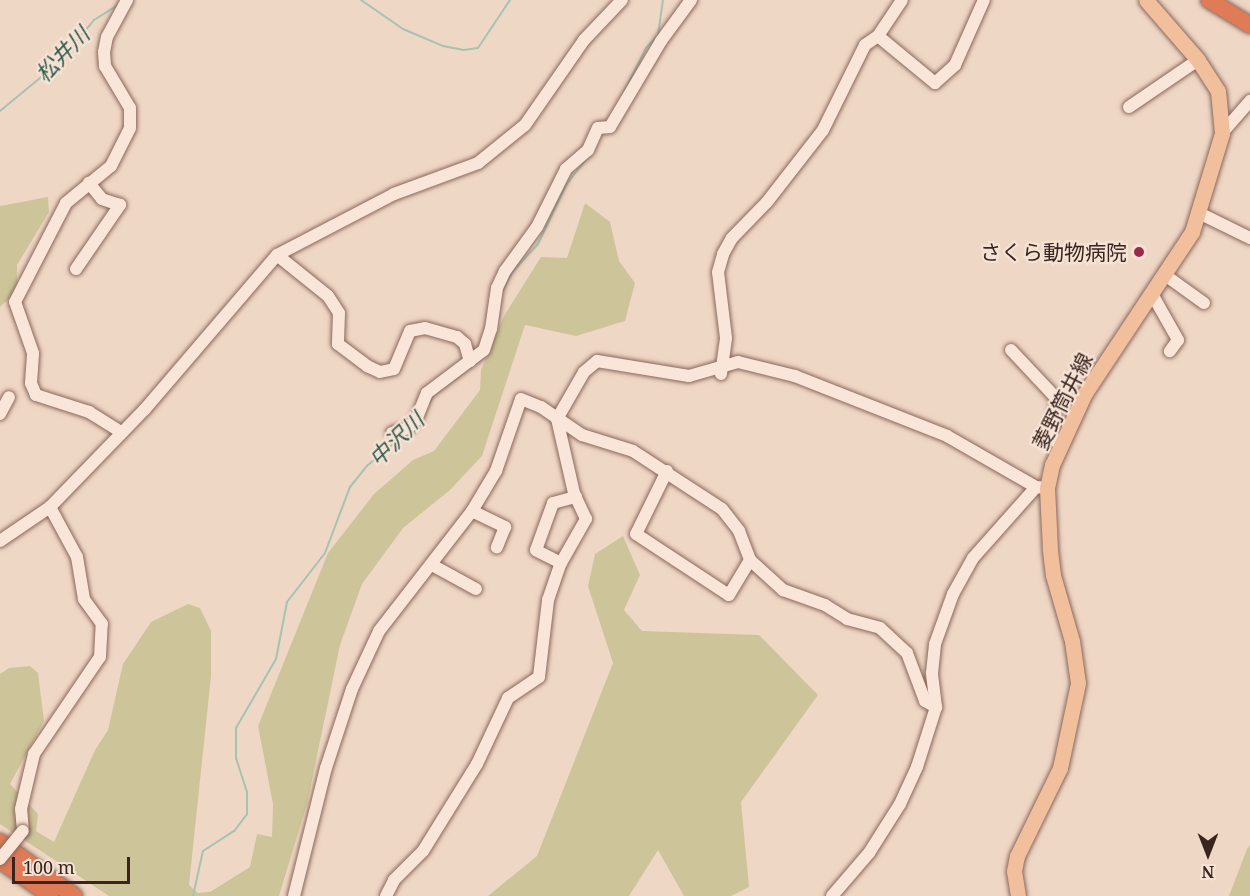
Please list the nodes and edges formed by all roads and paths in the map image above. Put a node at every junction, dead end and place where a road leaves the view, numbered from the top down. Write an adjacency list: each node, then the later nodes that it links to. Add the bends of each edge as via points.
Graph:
1 (127, 0): 14 (street, via 107,37 104,51 105,66 130,108 130,128 116,159)
2 (622, 0): 17 (street, via 584,40 525,125 478,163 385,198)
3 (691, 0): 24 (street, via 588,150 566,169 537,227 505,271 494,297 489,341)
4 (902, 0): 9 (street)
5 (984, 0): 9 (street, via 955,65 935,83)
6 (1146, 0): 10 (main road, 菱野筒井線)
7 (1209, 0): 8 (highway)
8 (1250, 25)
9 (878, 36): 25 (street, via 855,58 824,130 767,202 732,238 723,254 718,272 726,338)
10 (1198, 60): 12 (street); 13 (main road, 菱野筒井線, via 1218,91)
11 (1250, 101): 13 (street)
12 (1130, 107)
13 (1222, 133): 15 (main road, 菱野筒井線)
14 (89, 183): 18 (street, via 102,199 120,205); 29 (street, via 66,203 15,302 16,310 31,346 31,383 36,395 89,412)
15 (1199, 213): 16 (street); 19 (main road, 菱野筒井線)
16 (1250, 238)
17 (277, 255): 24 (street, via 328,296 339,313 338,344 368,366 380,372 394,369 410,331 425,327 457,336 465,344); 29 (street)
18 (76, 269)
19 (1165, 275): 20 (main road, 菱野筒井線); 21 (street)
20 (1152, 294): 23 (street, via 1178,340); 31 (main road, 菱野筒井線, via 1105,359)
21 (1204, 303)
22 (1011, 350): 31 (street, via 1057,399 1051,435)
23 (1170, 351)
24 (470, 361): 30 (street, via 427,393 416,420 408,428)
25 (722, 369): 28 (street, via 689,376 597,362 584,372); 33 (street, via 738,362 795,376 933,430)
26 (9, 397): 27 (street)
27 (0, 414)
28 (557, 419): 32 (street, via 582,435 633,451); 34 (street); 36 (street, via 540,406 521,399 496,471)
29 (121, 432): 35 (street)
30 (392, 433)
31 (1059, 446): 33 (main road, 菱野筒井線)
32 (667, 471): 39 (street, via 722,509 739,531); 39 (street, via 636,534 729,595)
33 (1041, 487): 43 (street, via 973,558 953,594 935,644); 51 (main road, 菱野筒井線, via 1053,575 1072,641 1078,683 1060,768 1017,856 1014,871)
34 (576, 497): 40 (street, via 586,519); 40 (street, via 553,503 536,550)
35 (50, 507): 37 (street); 45 (street, bridge, via 77,557 84,599 102,624 100,657 34,754 21,809 23,831)
36 (472, 511): 38 (street, via 505,527); 41 (street)
37 (0, 541)
38 (496, 547)
39 (750, 560): 43 (street, via 791,595 825,605 847,619 880,628 907,653 925,701)
40 (561, 563): 49 (street, via 548,600 539,677 508,698 477,764 423,851 393,880)
41 (432, 565): 42 (street); 48 (street, via 379,631 352,689)
42 (476, 589)
43 (936, 707): 50 (street, via 924,749 900,804 869,854)
44 (0, 842): 47 (highway)
45 (0, 859): 46 (highway)
46 (51, 896)
47 (74, 896)
48 (294, 896)
49 (386, 896)
50 (832, 896)
51 (1018, 896)

